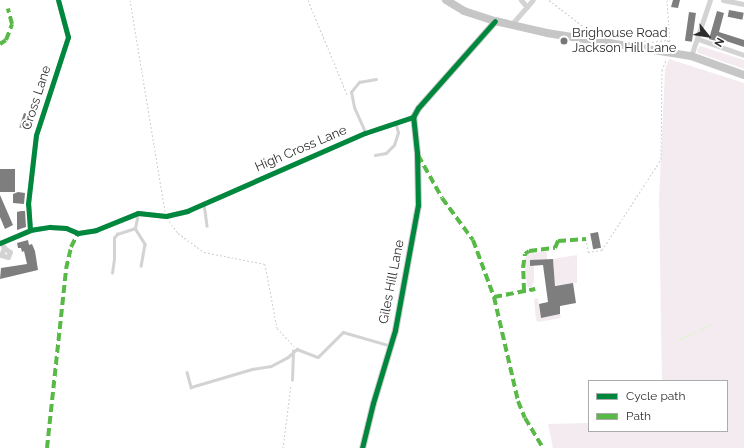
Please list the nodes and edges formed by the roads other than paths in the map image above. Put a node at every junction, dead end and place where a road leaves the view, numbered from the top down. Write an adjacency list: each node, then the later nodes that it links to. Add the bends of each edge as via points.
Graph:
1 (58, 0): 24 (street, Cross Lane, via 68,37 36,135 28,204)
2 (446, 0): 9 (main road, via 464,11)
3 (521, 0): 8 (street)
4 (533, 0): 8 (street)
5 (710, 0): 11 (street)
6 (723, 0): 7 (street)
7 (744, 4)
8 (527, 7): 10 (street)
9 (495, 21): 10 (main road); 16 (street, via 418,108)
10 (511, 25): 13 (main road)
11 (698, 39): 12 (street); 13 (street)
12 (744, 55)
13 (691, 56): 14 (main road)
14 (744, 75)
15 (376, 79): 18 (lane, via 359,82 351,92 354,107)
16 (414, 117): 17 (street, High Cross Lane); 29 (street, Giles Hill Lane, via 418,205)
17 (396, 124): 18 (street, High Cross Lane); 19 (lane, via 398,133 394,145 386,153)
18 (365, 133): 20 (street, High Cross Lane)
19 (374, 155)
20 (204, 203): 21 (street, High Cross Lane, via 187,211 166,216); 22 (lane)
21 (138, 213): 23 (lane); 24 (street, High Cross Lane, via 96,230 78,233 55,227)
22 (207, 226)
23 (135, 228): 27 (lane, via 145,244); 28 (lane, via 117,234 114,238)
24 (30, 230): 25 (street)
25 (1, 242): 26 (street)
26 (4, 248)
27 (141, 266)
28 (112, 273)
29 (391, 346): 30 (lane, via 343,332 318,357 297,349); 33 (street, Giles Hill Lane)
30 (293, 350): 31 (lane, via 288,357 271,366 191,387); 32 (lane)
31 (187, 372)
32 (292, 380)
33 (362, 448)

